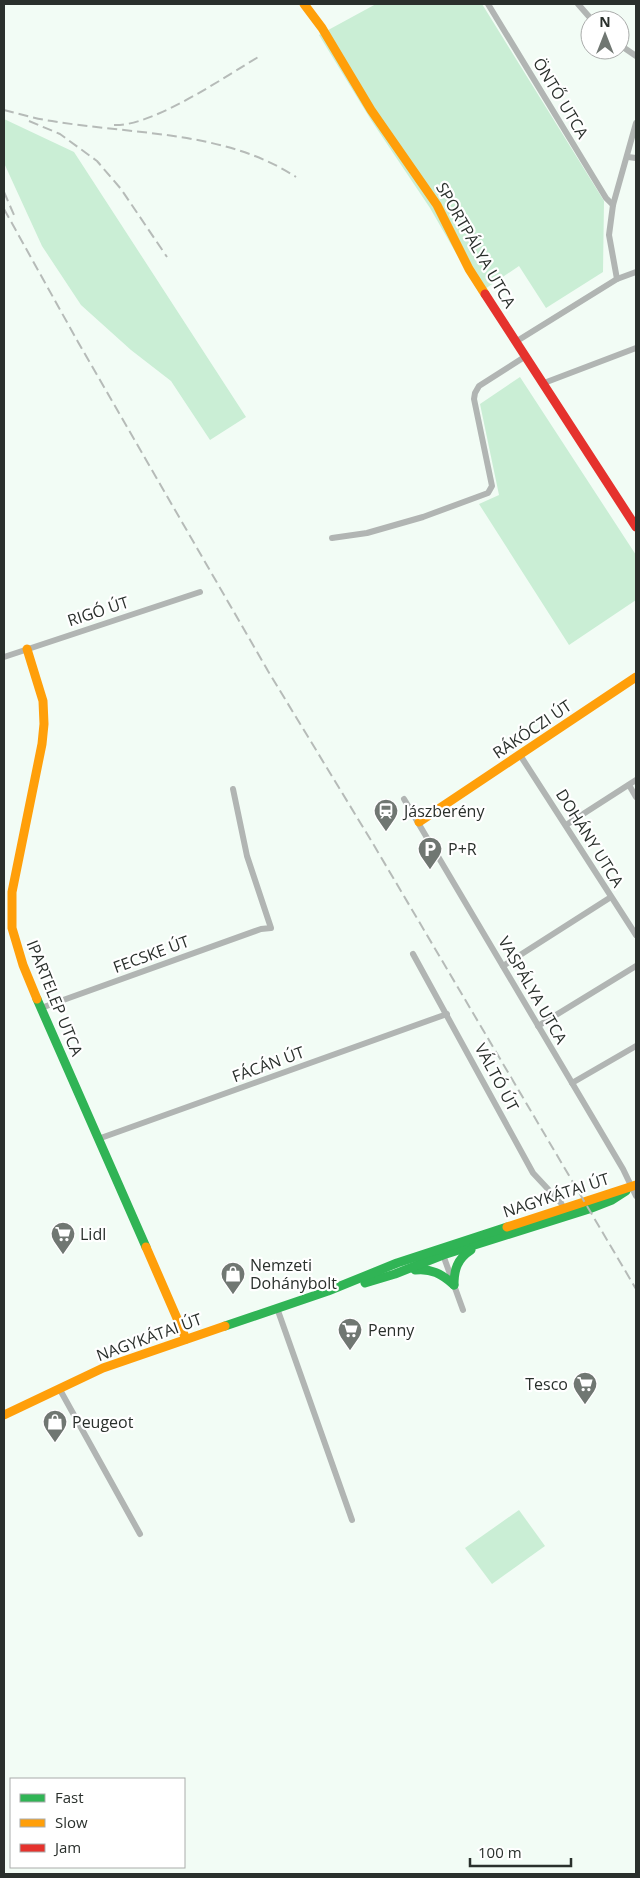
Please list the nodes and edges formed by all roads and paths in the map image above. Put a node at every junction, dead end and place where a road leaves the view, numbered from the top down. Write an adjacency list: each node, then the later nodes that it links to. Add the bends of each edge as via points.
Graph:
1 (304, 4): 9 (street, SPORTPÁLYA UTCA, via 371,110 437,204 469,269)
2 (488, 4): 6 (street, ÖNTŐ UTCA)
3 (636, 123): 4 (street)
4 (628, 157): 5 (street); 6 (street)
5 (636, 158)
6 (613, 205): 8 (street, via 609,235)
7 (636, 272): 8 (street)
8 (617, 279): 9 (street)
9 (517, 341): 11 (street, SPORTPÁLYA UTCA)
10 (636, 348): 12 (street)
11 (526, 356): 12 (street, SPORTPÁLYA UTCA); 14 (street, via 479,386 475,393 492,486 488,494 423,518 367,533)
12 (544, 383): 13 (street, SPORTPÁLYA UTCA)
13 (636, 527)
14 (332, 538)
15 (200, 592): 16 (street, RIGÓ ÚT)
16 (27, 649): 17 (street, RIGÓ ÚT); 32 (street, IPARTELEP UTCA, via 42,701 44,724 12,892 12,928)
17 (4, 657)
18 (636, 677): 19 (street, RÁKÓCZI ÚT)
19 (520, 755): 25 (street, RÁKÓCZI ÚT); 26 (street, DOHÁNY UTCA)
20 (636, 780): 21 (street)
21 (629, 785): 23 (street); 26 (street)
22 (232, 789): 32 (street, FECSKE ÚT, via 247,856 271,928)
23 (636, 797)
24 (404, 799): 25 (street, VASPÁLYA UTCA)
25 (419, 822): 30 (street, VASPÁLYA UTCA)
26 (566, 825): 27 (street, DOHÁNY UTCA)
27 (610, 897): 28 (street, DOHÁNY UTCA); 30 (street)
28 (636, 935)
29 (413, 954): 33 (street, VÁLTÓ ÚT)
30 (503, 966): 34 (street, VASPÁLYA UTCA)
31 (636, 966): 34 (street)
32 (41, 1008): 37 (street, IPARTELEP UTCA)
33 (447, 1014): 37 (street, FÁCÁN ÚT); 40 (street, VÁLTÓ ÚT, via 533,1173)
34 (538, 1026): 36 (street, VASPÁLYA UTCA)
35 (636, 1046): 36 (street)
36 (572, 1083): 38 (street, VASPÁLYA UTCA)
37 (98, 1139): 48 (street, IPARTELEP UTCA)
38 (634, 1186): 39 (street, VASPÁLYA UTCA); 40 (street, NAGYKÁTAI ÚT); 41 (street, NAGYKÁTAI ÚT, via 589,1209)
39 (636, 1196)
40 (564, 1209): 42 (street, NAGYKÁTAI ÚT)
41 (485, 1243): 42 (street, NAGYKÁTAI ÚT); 44 (street, via 457,1262)
42 (442, 1252): 43 (street, NAGYKÁTAI ÚT); 44 (street); 45 (street, NAGYKÁTAI ÚT)
43 (395, 1274): 44 (street, via 423,1268 434,1270); 45 (street, NAGYKÁTAI ÚT)
44 (454, 1285): 47 (street)
45 (308, 1298): 46 (street, NAGYKÁTAI ÚT)
46 (277, 1308): 48 (street, NAGYKÁTAI ÚT); 51 (street)
47 (463, 1310)
48 (186, 1339): 49 (street, NAGYKÁTAI ÚT)
49 (59, 1388): 50 (street, NAGYKÁTAI ÚT); 52 (street)
50 (4, 1415)
51 (352, 1520)
52 (140, 1534)

